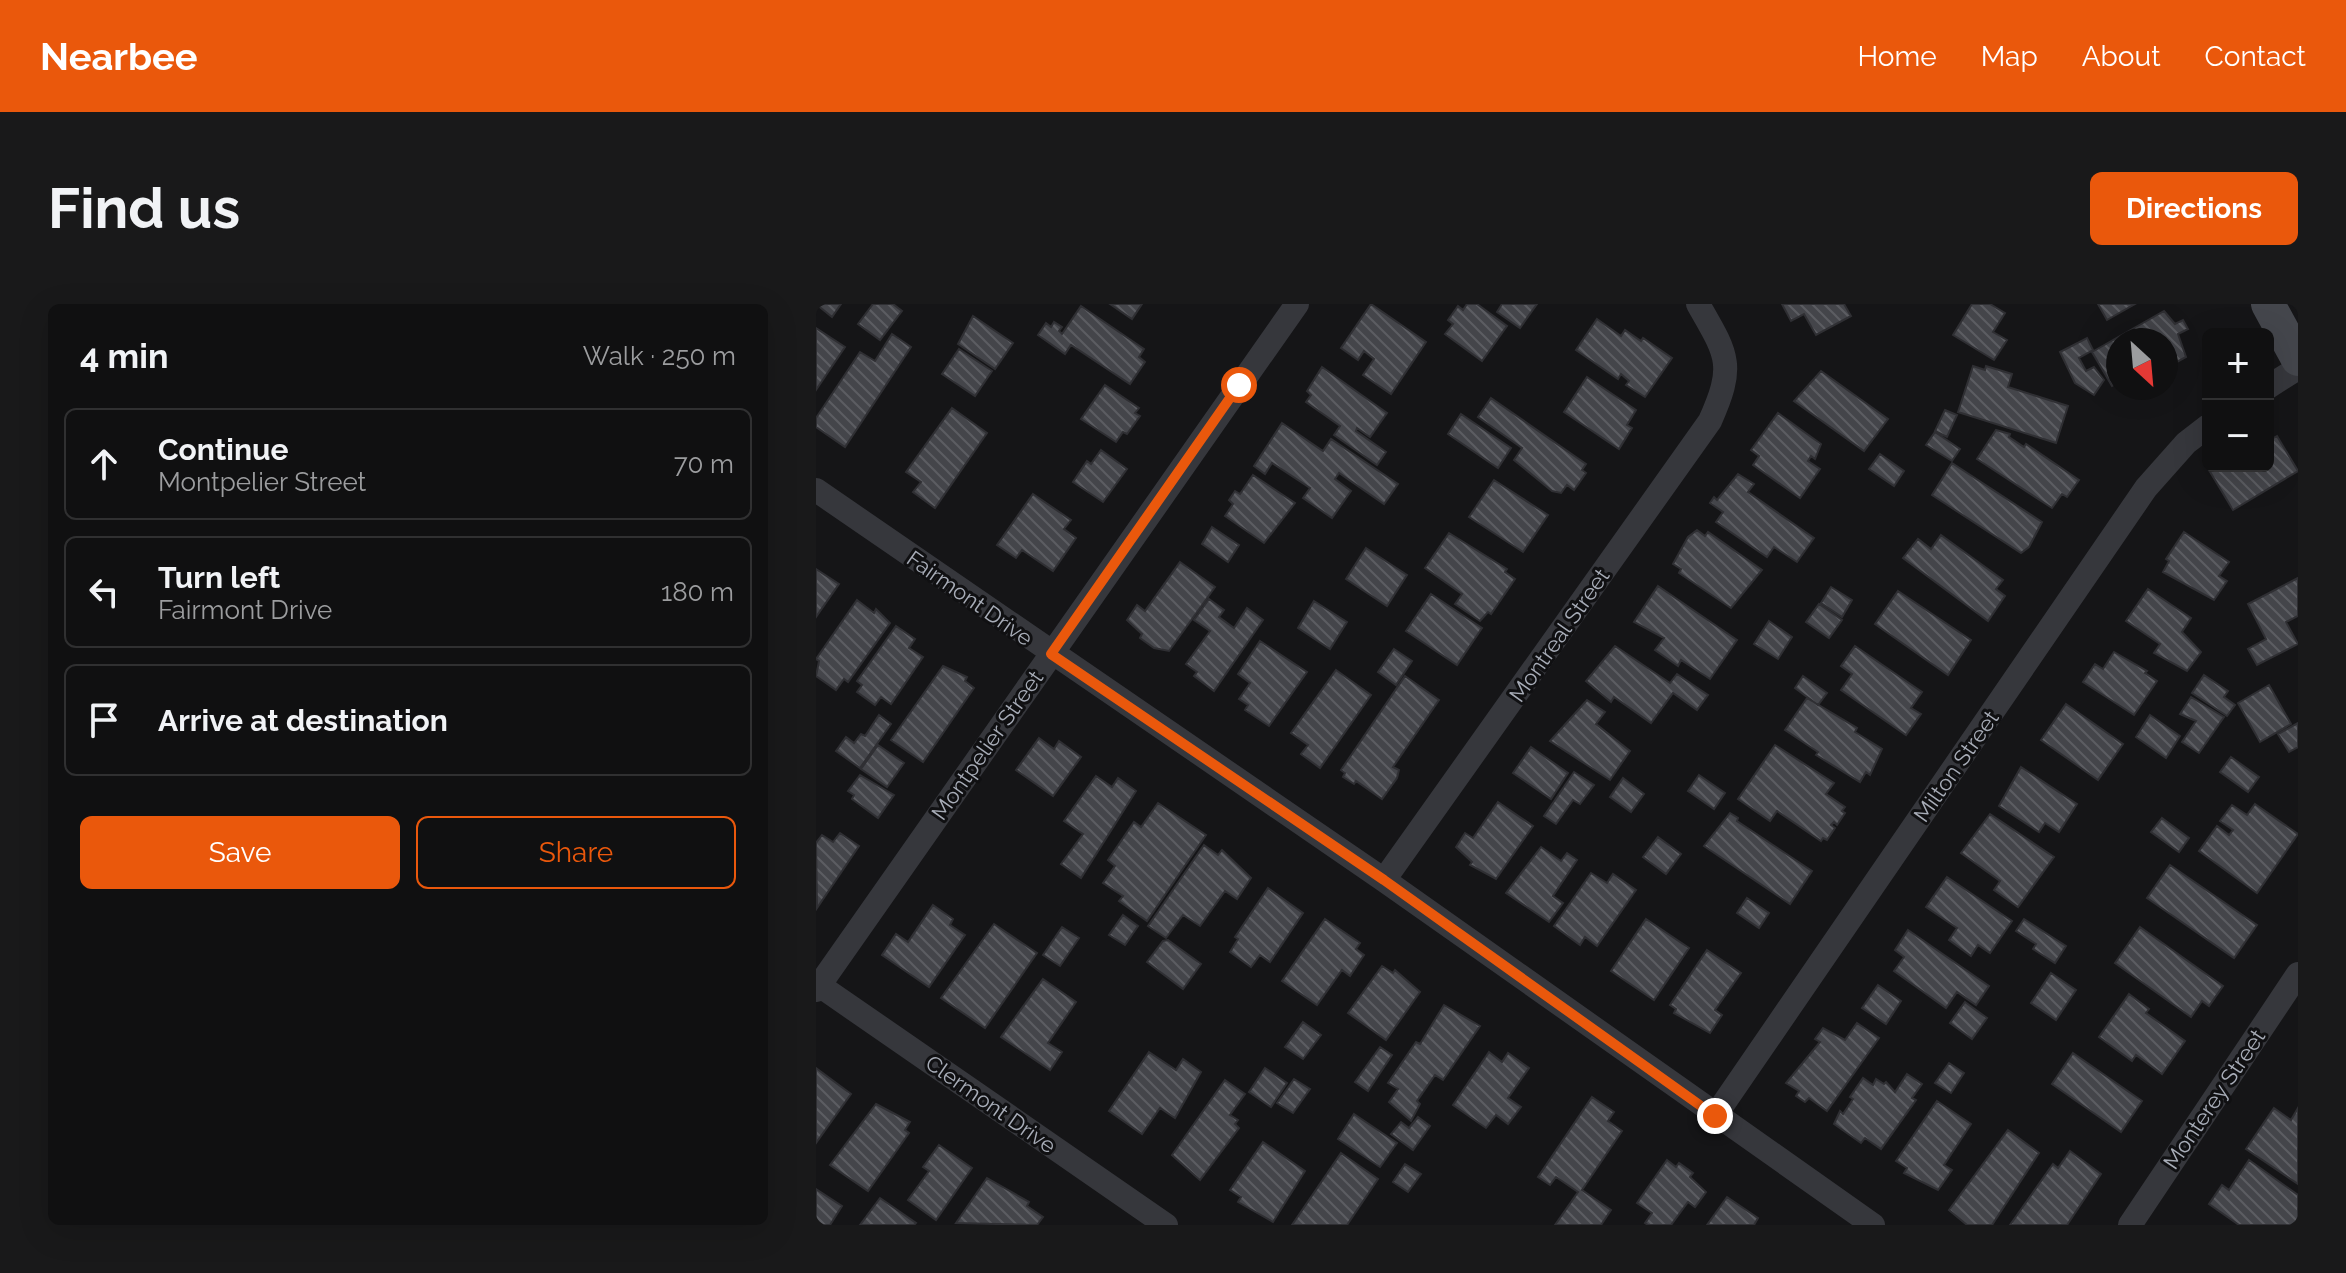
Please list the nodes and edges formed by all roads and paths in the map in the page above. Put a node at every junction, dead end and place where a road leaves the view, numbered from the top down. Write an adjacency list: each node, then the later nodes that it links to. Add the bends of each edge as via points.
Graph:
1 (1297, 304): 9 (street, Montpelier Street)
2 (1698, 304): 10 (street, Montreal Street, via 1726,358 1726,385 1710,421)
3 (2268, 304): 4 (main road)
4 (2298, 359)
5 (2298, 368): 6 (street)
6 (2274, 383)
7 (2202, 431): 13 (street, Milton Street, via 2146,488)
8 (816, 490): 9 (street, Fairmont Drive)
9 (1051, 654): 10 (street, Fairmont Drive); 12 (street, Montpelier Street)
10 (1384, 880): 13 (street, Fairmont Drive)
11 (2298, 974): 16 (street, Monterey Street)
12 (817, 986): 14 (street, Clermont Drive)
13 (1715, 1116): 15 (street, Fairmont Drive)
14 (1166, 1225)
15 (1873, 1225)
16 (2130, 1225)

